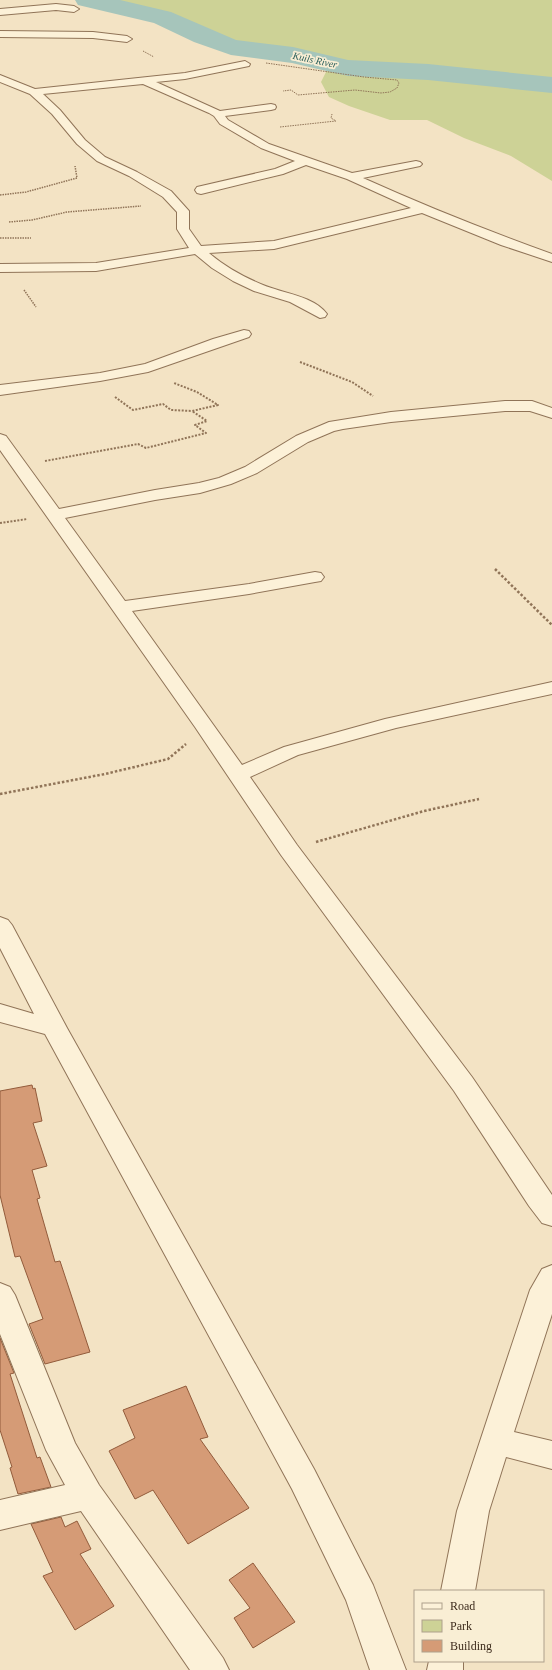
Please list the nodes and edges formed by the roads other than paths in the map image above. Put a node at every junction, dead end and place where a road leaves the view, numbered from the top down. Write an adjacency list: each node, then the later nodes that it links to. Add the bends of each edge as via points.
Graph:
1 (74, 9): 2 (street, via 56,7)
2 (0, 12)
3 (0, 34): 4 (street, via 93,35)
4 (127, 39)
5 (245, 64): 7 (street, via 186,76)
6 (0, 78): 8 (street)
7 (143, 80): 8 (street); 10 (street)
8 (34, 92): 16 (street, via 81,142 102,160 167,194 182,211 184,231)
9 (272, 107): 10 (street)
10 (218, 114): 11 (street, via 224,122 251,139)
11 (304, 161): 13 (street); 14 (street, via 279,172)
12 (416, 164): 13 (street)
13 (351, 177): 15 (street)
14 (201, 190)
15 (423, 209): 16 (street, via 274,245); 17 (street)
16 (199, 250): 18 (street, via 96,268); 19 (street, via 210,260 258,288 298,301)
17 (552, 258)
18 (0, 268)
19 (320, 314)
20 (244, 334): 21 (street, via 148,368)
21 (0, 390)
22 (552, 412): 24 (street, via 519,406 343,424 302,439 251,470 206,486)
23 (0, 439): 24 (street)
24 (55, 514): 26 (street)
25 (315, 577): 26 (street, via 264,587)
26 (121, 607): 28 (street)
27 (552, 688): 28 (street, via 392,724 291,751)
28 (238, 775): 32 (street, via 289,850 463,1084)
29 (0, 926): 31 (street)
30 (0, 1013): 31 (street)
31 (54, 1028): 41 (street, via 304,1479 361,1596)
32 (552, 1216)
33 (552, 1277): 35 (street, via 545,1290)
34 (0, 1296): 37 (street, via 62,1450)
35 (496, 1441): 36 (street); 39 (street, via 473,1512)
36 (552, 1455)
37 (88, 1495): 38 (street); 40 (street)
38 (0, 1515)
39 (458, 1590)
40 (211, 1670)
41 (388, 1670)

